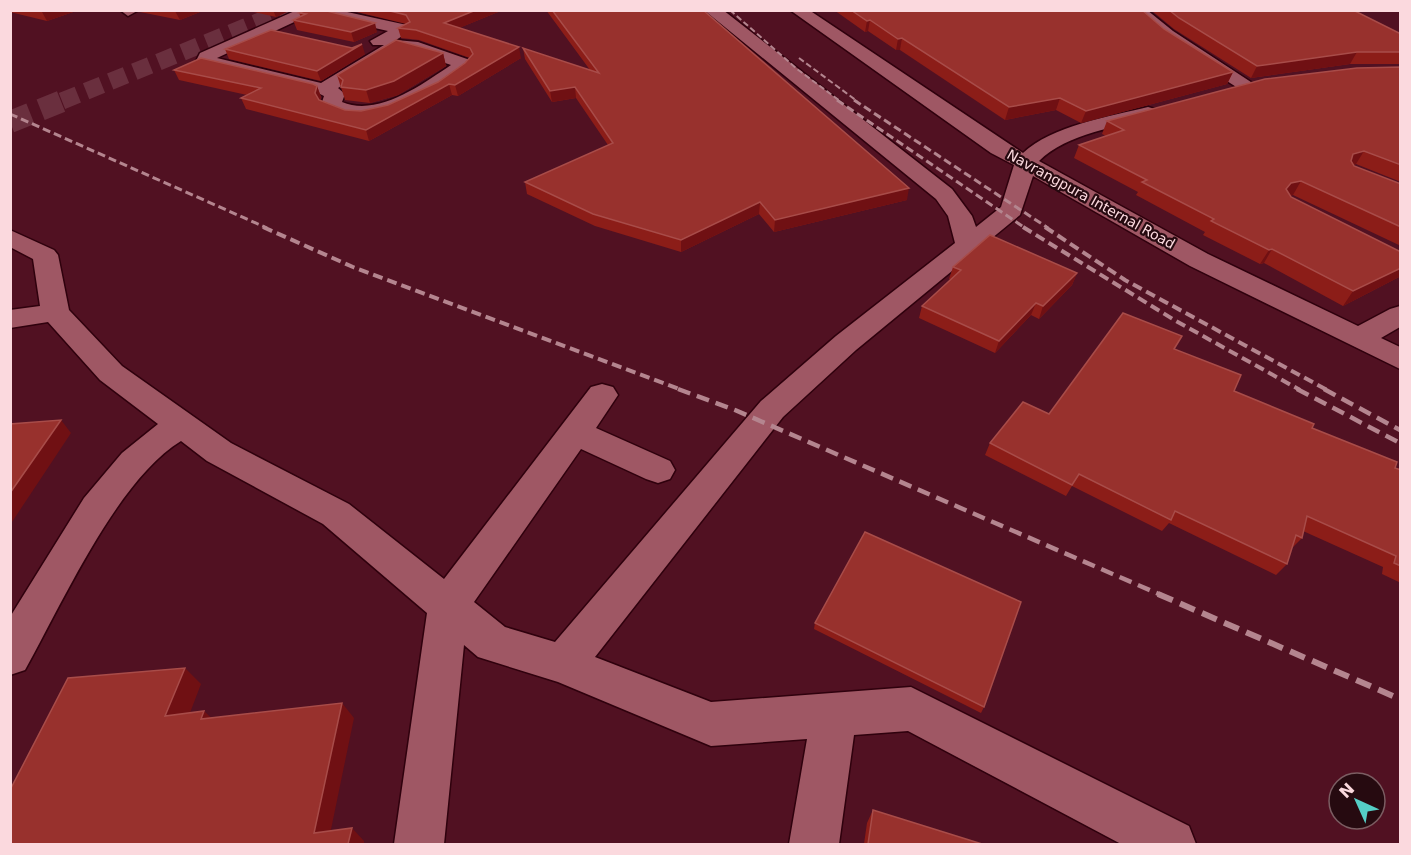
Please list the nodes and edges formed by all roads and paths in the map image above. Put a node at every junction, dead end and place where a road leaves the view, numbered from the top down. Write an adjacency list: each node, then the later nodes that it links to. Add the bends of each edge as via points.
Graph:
1 (314, 10): 5 (street); 7 (street, via 402,31)
2 (712, 10): 15 (street, via 944,194 960,216)
3 (798, 10): 13 (street, Navrangpura Internal Road, via 999,148)
4 (1137, 10): 9 (street, via 1167,35)
5 (266, 30): 6 (street); 10 (street, via 206,57 205,61)
6 (289, 36)
7 (355, 50)
8 (1268, 82): 9 (street)
9 (1248, 86): 11 (street)
10 (324, 89): 10 (street, via 335,94 331,105 347,112 368,114 464,64 412,46 396,45)
11 (1226, 92)
12 (1162, 110): 13 (street, via 1068,135 1039,149)
13 (1026, 162): 15 (street, via 1012,210); 19 (street, Navrangpura Internal Road, via 1199,260)
14 (10, 237): 16 (street, via 45,255)
15 (968, 243): 27 (street, via 772,409)
16 (55, 312): 18 (street); 22 (street, via 111,373)
17 (1401, 315): 19 (street)
18 (10, 319)
19 (1359, 339): 20 (street, Navrangpura Internal Road)
20 (1401, 359)
21 (602, 395): 23 (street)
22 (183, 425): 25 (street, via 219,452 336,514); 26 (street, via 148,448 102,501)
23 (575, 432): 24 (street); 25 (street)
24 (658, 470)
25 (448, 606): 27 (street, via 493,643); 29 (street)
26 (10, 656)
27 (563, 664): 28 (street, via 711,724)
28 (834, 715): 30 (street); 31 (street, via 911,709)
29 (419, 844)
30 (814, 844)
31 (1171, 844)

